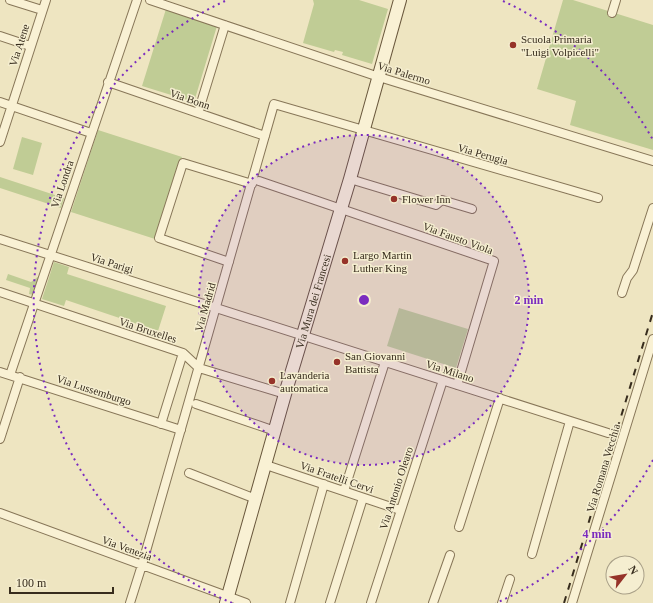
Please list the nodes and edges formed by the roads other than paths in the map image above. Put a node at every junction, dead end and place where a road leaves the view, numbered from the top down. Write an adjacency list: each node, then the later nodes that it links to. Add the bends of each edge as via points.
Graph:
1 (10, 0): 7 (street)
2 (46, 0): 7 (street, Via Atene)
3 (137, 0): 13 (street, Via Londra)
4 (150, 0): 9 (street, Via Palermo)
5 (400, 0): 12 (street, Via Mura dei Francesi)
6 (616, 0): 8 (street)
7 (42, 10): 11 (street, Via Atene)
8 (612, 13)
9 (225, 25): 12 (street, Via Palermo); 16 (street)
10 (0, 36): 11 (street)
11 (30, 46): 15 (street, Via Atene)
12 (379, 77): 17 (street, Via Mura dei Francesi); 21 (street, Via Palermo)
13 (108, 82): 16 (street, Via Bonn); 18 (street, Via Londra)
14 (0, 102): 15 (street)
15 (12, 106): 18 (street); 20 (street, Via Atene)
16 (198, 114): 19 (street, Via Bonn)
17 (362, 131): 19 (street, Via Madrid, via 274,104); 22 (street, Via Mura dei Francesi); 24 (street, Via Perugia)
18 (91, 133): 29 (street, Via Londra)
19 (266, 136): 23 (street, Via Madrid)
20 (0, 142)
21 (653, 161)
22 (350, 179): 25 (street, Via Mura dei Francesi); 26 (street, via 436,205 442,200)
23 (255, 183): 25 (street); 30 (street, Via Madrid); 30 (street, via 183,163 159,238)
24 (598, 198)
25 (341, 207): 35 (street, Via Mura dei Francesi); 44 (street, Via Fausto Viola, via 359,216 494,261)
26 (472, 208)
27 (653, 208): 32 (street, via 633,270)
28 (0, 239): 29 (street, Via Parigi)
29 (50, 254): 33 (street, Via Londra); 34 (street, Via Parigi)
30 (229, 262): 34 (street, Via Madrid)
31 (0, 292): 33 (street, Via Bruxelles)
32 (622, 293)
33 (35, 304): 37 (street, Via Bruxelles); 41 (street, Via Londra)
34 (216, 308): 35 (street, Via Milano); 39 (street, Via Madrid)
35 (302, 336): 38 (street, Via Milano); 45 (street, Via Mura dei Francesi)
36 (653, 339): 75 (street, Via Romana Vecchia)
37 (183, 353): 39 (street, Via Bruxelles); 49 (street)
38 (386, 362): 43 (street, Via Milano); 57 (street)
39 (199, 368): 45 (street, Via Bruxelles); 50 (street, Via Madrid)
40 (0, 372): 41 (street, Via Lussemburgo)
41 (10, 375): 42 (street, Via Lussemburgo)
42 (20, 377): 49 (street, Via Lussemburgo); 53 (street)
43 (442, 380): 44 (street, Via Milano); 60 (street, Via Antonio Olearo)
44 (457, 385): 46 (street, Via Milano)
45 (285, 394): 51 (street, Via Mura dei Francesi)
46 (500, 398): 48 (street, Via Milano); 62 (street)
47 (196, 404): 51 (street)
48 (570, 421): 52 (street, Via Milano); 63 (street)
49 (161, 424): 50 (street, Via Lussemburgo)
50 (181, 430): 65 (street, Via Madrid)
51 (275, 431): 54 (street, Via Mura dei Francesi)
52 (608, 433)
53 (0, 439)
54 (266, 465): 56 (street, Via Fratelli Cervi); 59 (street, Via Mura dei Francesi)
55 (189, 473): 59 (street)
56 (324, 484): 57 (street, Via Fratelli Cervi); 70 (street)
57 (344, 491): 58 (street, Via Fratelli Cervi)
58 (363, 498): 60 (street, Via Fratelli Cervi); 71 (street)
59 (256, 499): 67 (street, Via Mura dei Francesi)
60 (400, 510): 72 (street, Via Antonio Olearo)
61 (0, 513): 65 (street, Via Venezia)
62 (459, 527)
63 (532, 554)
64 (450, 556): 73 (street)
65 (142, 565): 67 (street, Via Venezia); 68 (street, Via Madrid)
66 (510, 579): 74 (street)
67 (227, 600): 69 (street, Via Venezia)
68 (130, 603)
69 (246, 603)
70 (290, 603)
71 (330, 603)
72 (371, 603)
73 (433, 603)
74 (502, 603)
75 (572, 603)

